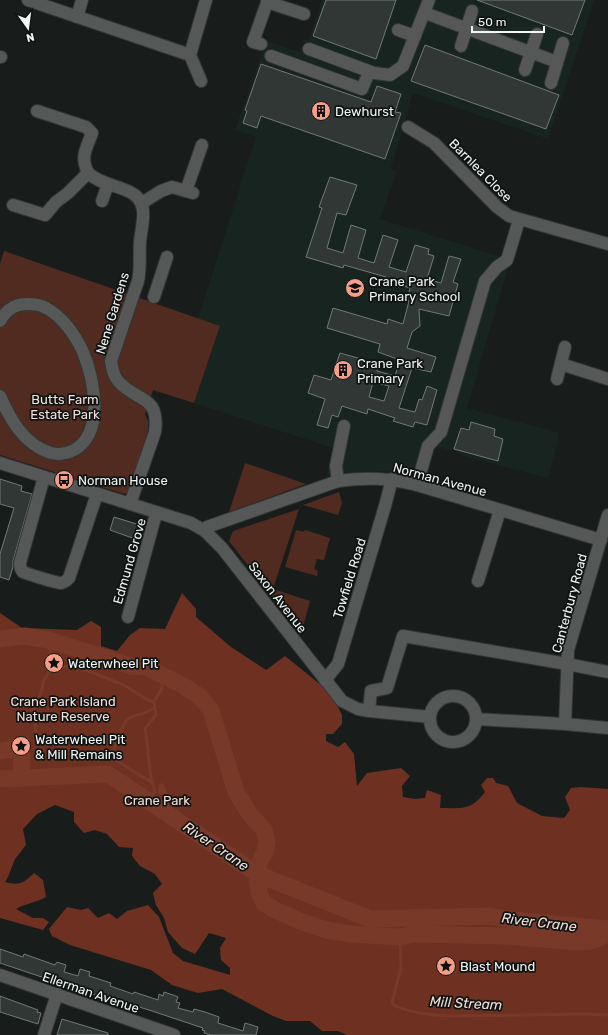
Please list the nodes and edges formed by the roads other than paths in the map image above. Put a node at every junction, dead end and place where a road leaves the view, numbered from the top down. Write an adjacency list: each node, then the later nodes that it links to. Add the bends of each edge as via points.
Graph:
1 (28, 0): 9 (street)
2 (82, 0): 9 (street)
3 (206, 0): 18 (street)
4 (429, 0): 7 (street)
5 (268, 1): 8 (street); 15 (street, via 253,42)
6 (472, 12): 10 (street)
7 (425, 13): 10 (street); 13 (street)
8 (304, 14)
9 (77, 17): 18 (street)
10 (467, 29): 16 (street); 17 (street)
11 (398, 30): 13 (street)
12 (537, 34): 17 (street)
13 (415, 36): 23 (street, via 403,66 390,75)
14 (563, 43): 20 (street)
15 (261, 44)
16 (461, 46)
17 (531, 52): 20 (street); 21 (street)
18 (190, 55): 24 (street)
19 (271, 56): 22 (street)
20 (557, 62): 25 (street)
21 (525, 70)
22 (312, 71): 23 (street, via 362,89); 23 (street, via 313,51)
23 (369, 72)
24 (201, 81)
25 (551, 83)
26 (37, 111): 29 (street, via 86,127 92,133 84,156)
27 (408, 127): 34 (street, Barnlea Close, via 434,143 497,207)
28 (202, 145): 32 (street, via 190,192 172,187)
29 (88, 173): 30 (street); 33 (street, via 56,202 44,220)
30 (108, 184): 31 (street); 32 (street, via 130,192)
31 (102, 201)
32 (142, 203): 37 (street, Nene Gardens, via 144,212)
33 (13, 205)
34 (520, 220): 35 (street, Barnlea Close); 49 (street, via 507,260 485,281 441,432 428,446)
35 (608, 244)
36 (167, 257): 37 (street, via 156,292)
37 (138, 281): 51 (street, Nene Gardens, via 111,361 112,371 118,381 147,401 154,410 157,422)
38 (0, 322): 43 (street, via 10,308 24,303 46,308 66,324 83,351 93,390 93,422 87,438 77,448 62,455 42,450 22,434 12,421)
39 (565, 347): 40 (street)
40 (561, 364): 41 (street); 42 (street)
41 (608, 378)
42 (557, 379)
43 (0, 396)
44 (344, 426): 48 (street, via 336,466)
45 (0, 463): 46 (street, Saxon Avenue)
46 (44, 477): 50 (street, Saxon Avenue); 50 (street, via 20,563 20,568 24,572 60,583 69,578)
47 (392, 479): 48 (street, Norman Avenue, via 359,478); 49 (street, Norman Avenue); 61 (street, Towfield Road, via 338,664)
48 (338, 481): 55 (street, Norman Avenue, via 207,528)
49 (416, 485): 52 (street, Norman Avenue)
50 (97, 494): 51 (street, Saxon Avenue)
51 (130, 504): 53 (street, Saxon Avenue)
52 (500, 510): 56 (street, Norman Avenue); 57 (street)
53 (157, 514): 55 (street, Saxon Avenue, via 191,523); 58 (street, Edmund Grove)
54 (608, 515): 56 (street, Canterbury Road)
55 (205, 531): 61 (street, Saxon Avenue, via 222,548)
56 (601, 540): 59 (street, Canterbury Road, via 568,650)
57 (478, 581)
58 (128, 617)
59 (567, 664): 60 (street); 62 (street, via 403,636 387,688 371,691); 65 (street, Canterbury Road)
60 (608, 672)
61 (325, 680): 62 (street, Saxon Avenue, via 342,701)
62 (369, 711): 63 (street, Saxon Avenue)
63 (430, 717): 64 (street, via 432,709 443,698 458,696 471,704); 64 (street, via 434,731 452,742 466,738 475,726)
64 (476, 719): 65 (street)
65 (564, 724): 66 (street)
66 (608, 728)
67 (0, 975): 68 (street, Ellerman Avenue)
68 (57, 994): 69 (street, Ellerman Avenue); 70 (street)
69 (161, 1033): 71 (street, Ellerman Avenue)
70 (44, 1035)
71 (174, 1035)

